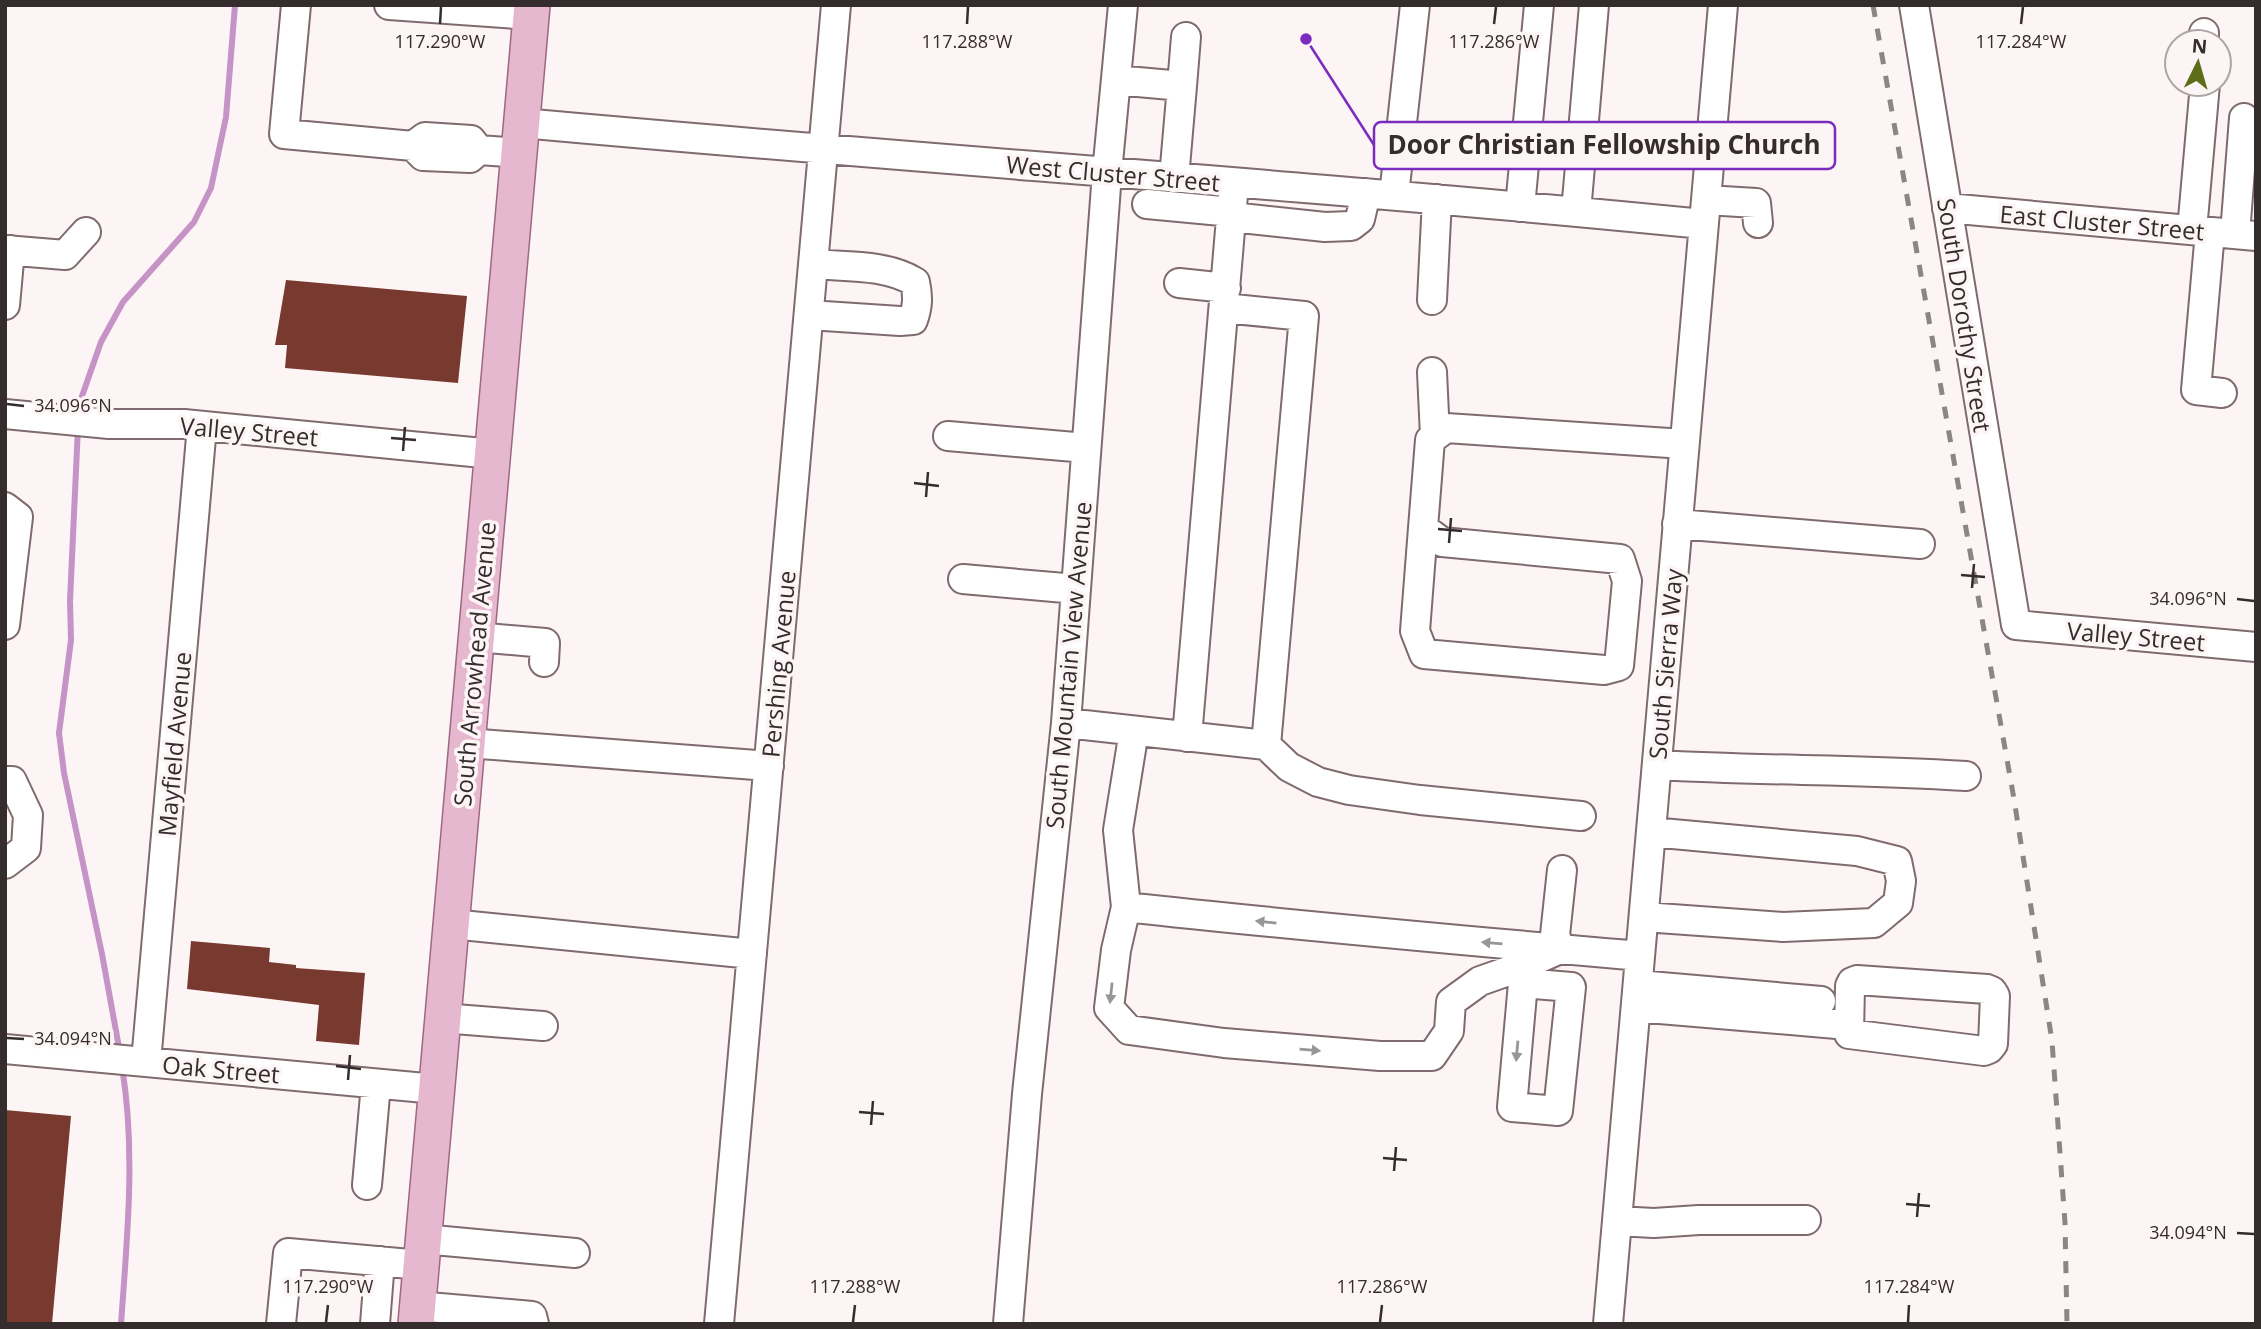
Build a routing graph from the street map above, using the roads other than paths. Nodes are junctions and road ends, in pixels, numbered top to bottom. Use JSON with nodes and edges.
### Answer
{"nodes":[{"id":1,"x":296,"y":5,"type":"edge"},
{"id":2,"x":389,"y":5,"type":"edge"},
{"id":3,"x":836,"y":5,"type":"edge"},
{"id":4,"x":1123,"y":5,"type":"edge"},
{"id":5,"x":1415,"y":5,"type":"edge"},
{"id":6,"x":1539,"y":5,"type":"edge"},
{"id":7,"x":1594,"y":5,"type":"edge"},
{"id":8,"x":1723,"y":5,"type":"edge"},
{"id":9,"x":1914,"y":5,"type":"edge"},
{"id":10,"x":532,"y":10,"type":"edge"},
{"id":11,"x":1186,"y":37,"type":"dead end"},
{"id":12,"x":1116,"y":80,"type":"junction"},
{"id":13,"x":1182,"y":86,"type":"junction"},
{"id":14,"x":2206,"y":98,"type":"edge"},
{"id":15,"x":2244,"y":118,"type":"dead end"},
{"id":16,"x":521,"y":138,"type":"junction"},
{"id":17,"x":823,"y":150,"type":"junction"},
{"id":18,"x":1107,"y":173,"type":"junction"},
{"id":19,"x":1174,"y":178,"type":"junction"},
{"id":20,"x":1234,"y":183,"type":"junction"},
{"id":21,"x":1366,"y":193,"type":"junction"},
{"id":22,"x":1394,"y":195,"type":"junction"},
{"id":23,"x":1437,"y":199,"type":"junction"},
{"id":24,"x":1147,"y":204,"type":"dead end"},
{"id":25,"x":1520,"y":207,"type":"junction"},
{"id":26,"x":1947,"y":208,"type":"junction"},
{"id":27,"x":1576,"y":212,"type":"junction"},
{"id":28,"x":1705,"y":212,"type":"junction"},
{"id":29,"x":1232,"y":214,"type":"junction"},
{"id":30,"x":1758,"y":223,"type":"dead end"},
{"id":31,"x":86,"y":232,"type":"dead end"},
{"id":32,"x":2223,"y":233,"type":"edge"},
{"id":33,"x":8,"y":250,"type":"edge"},
{"id":34,"x":813,"y":264,"type":"junction"},
{"id":35,"x":1179,"y":283,"type":"dead end"},
{"id":36,"x":1225,"y":298,"type":"junction"},
{"id":37,"x":1432,"y":300,"type":"dead end"},
{"id":38,"x":5,"y":306,"type":"edge"},
{"id":39,"x":809,"y":315,"type":"junction"},
{"id":40,"x":1432,"y":372,"type":"dead end"},
{"id":41,"x":2222,"y":393,"type":"dead end"},
{"id":42,"x":5,"y":414,"type":"edge"},
{"id":43,"x":202,"y":426,"type":"junction"},
{"id":44,"x":948,"y":436,"type":"dead end"},
{"id":45,"x":1435,"y":436,"type":"junction"},
{"id":46,"x":1685,"y":444,"type":"junction"},
{"id":47,"x":1086,"y":448,"type":"junction"},
{"id":48,"x":493,"y":454,"type":"junction"},
{"id":49,"x":5,"y":507,"type":"edge"},
{"id":50,"x":1677,"y":524,"type":"junction"},
{"id":51,"x":1423,"y":528,"type":"junction"},
{"id":52,"x":1920,"y":544,"type":"dead end"},
{"id":53,"x":963,"y":579,"type":"dead end"},
{"id":54,"x":1076,"y":589,"type":"junction"},
{"id":55,"x":5,"y":625,"type":"edge"},
{"id":56,"x":2016,"y":625,"type":"joint"},
{"id":57,"x":476,"y":638,"type":"junction"},
{"id":58,"x":2256,"y":647,"type":"edge"},
{"id":59,"x":544,"y":662,"type":"dead end"},
{"id":60,"x":1066,"y":723,"type":"junction"},
{"id":61,"x":1134,"y":731,"type":"junction"},
{"id":62,"x":1187,"y":737,"type":"junction"},
{"id":63,"x":467,"y":743,"type":"junction"},
{"id":64,"x":1266,"y":746,"type":"junction"},
{"id":65,"x":1657,"y":765,"type":"junction"},
{"id":66,"x":769,"y":766,"type":"junction"},
{"id":67,"x":1966,"y":776,"type":"dead end"},
{"id":68,"x":5,"y":780,"type":"edge"},
{"id":69,"x":1581,"y":816,"type":"dead end"},
{"id":70,"x":1651,"y":832,"type":"junction"},
{"id":71,"x":5,"y":864,"type":"edge"},
{"id":72,"x":1562,"y":870,"type":"dead end"},
{"id":73,"x":1126,"y":907,"type":"junction"},
{"id":74,"x":1644,"y":917,"type":"junction"},
{"id":75,"x":451,"y":924,"type":"junction"},
{"id":76,"x":1560,"y":949,"type":"junction"},
{"id":77,"x":752,"y":954,"type":"junction"},
{"id":78,"x":1640,"y":956,"type":"junction"},
{"id":79,"x":1637,"y":996,"type":"junction"},
{"id":80,"x":1821,"y":1001,"type":"dead end"},
{"id":81,"x":442,"y":1018,"type":"junction"},
{"id":82,"x":1848,"y":1025,"type":"junction"},
{"id":83,"x":543,"y":1026,"type":"dead end"},
{"id":84,"x":5,"y":1049,"type":"edge"},
{"id":85,"x":129,"y":1061,"type":"junction"},
{"id":86,"x":376,"y":1084,"type":"junction"},
{"id":87,"x":436,"y":1089,"type":"junction"},
{"id":88,"x":367,"y":1185,"type":"dead end"},
{"id":89,"x":1806,"y":1220,"type":"dead end"},
{"id":90,"x":1617,"y":1221,"type":"junction"},
{"id":91,"x":422,"y":1252,"type":"junction"},
{"id":92,"x":575,"y":1253,"type":"dead end"},
{"id":93,"x":380,"y":1261,"type":"junction"},
{"id":94,"x":416,"y":1315,"type":"edge"},
{"id":95,"x":281,"y":1324,"type":"edge"},
{"id":96,"x":375,"y":1324,"type":"edge"},
{"id":97,"x":534,"y":1324,"type":"edge"},
{"id":98,"x":719,"y":1324,"type":"edge"},
{"id":99,"x":1008,"y":1324,"type":"edge"},
{"id":100,"x":1608,"y":1324,"type":"edge"}],
"edges":[{"from":1,"to":16,"type":"street","name":"West Cluster Street"},
{"from":2,"to":10,"type":"street"},
{"from":3,"to":17,"type":"street","name":"Pershing Avenue"},
{"from":4,"to":12,"type":"street","name":"South Mountain View Avenue"},
{"from":5,"to":22,"type":"street"},
{"from":6,"to":25,"type":"street"},
{"from":7,"to":27,"type":"street"},
{"from":8,"to":28,"type":"street","name":"South Sierra Way"},
{"from":9,"to":26,"type":"street","name":"South Dorothy Street"},
{"from":10,"to":16,"type":"main road","name":"South Arrowhead Avenue"},
{"from":11,"to":13,"type":"street"},
{"from":12,"to":13,"type":"street"},
{"from":12,"to":18,"type":"street","name":"South Mountain View Avenue"},
{"from":13,"to":19,"type":"street"},
{"from":14,"to":32,"type":"street"},
{"from":15,"to":32,"type":"street"},
{"from":16,"to":17,"type":"street","name":"West Cluster Street"},
{"from":16,"to":48,"type":"main road","name":"South Arrowhead Avenue"},
{"from":17,"to":18,"type":"street","name":"West Cluster Street"},
{"from":17,"to":34,"type":"street","name":"Pershing Avenue"},
{"from":18,"to":19,"type":"street","name":"West Cluster Street"},
{"from":18,"to":47,"type":"street","name":"South Mountain View Avenue"},
{"from":19,"to":20,"type":"street","name":"West Cluster Street"},
{"from":20,"to":21,"type":"street","name":"West Cluster Street"},
{"from":20,"to":29,"type":"street"},
{"from":21,"to":22,"type":"street","name":"West Cluster Street"},
{"from":21,"to":29,"type":"street"},
{"from":22,"to":23,"type":"street","name":"West Cluster Street"},
{"from":23,"to":25,"type":"street","name":"West Cluster Street"},
{"from":23,"to":37,"type":"street"},
{"from":24,"to":29,"type":"street"},
{"from":25,"to":27,"type":"street","name":"West Cluster Street"},
{"from":26,"to":32,"type":"street","name":"East Cluster Street"},
{"from":26,"to":56,"type":"street","name":"South Dorothy Street"},
{"from":27,"to":28,"type":"street","name":"West Cluster Street"},
{"from":28,"to":30,"type":"street","name":"West Cluster Street"},
{"from":28,"to":46,"type":"street","name":"South Sierra Way"},
{"from":29,"to":36,"type":"street"},
{"from":31,"to":33,"type":"street"},
{"from":32,"to":41,"type":"street"},
{"from":33,"to":38,"type":"street"},
{"from":34,"to":39,"type":"street","name":"Pershing Avenue"},
{"from":34,"to":39,"type":"street"},
{"from":35,"to":36,"type":"street"},
{"from":36,"to":62,"type":"street"},
{"from":36,"to":64,"type":"street"},
{"from":39,"to":66,"type":"street","name":"Pershing Avenue"},
{"from":40,"to":45,"type":"street"},
{"from":42,"to":43,"type":"street","name":"Valley Street"},
{"from":43,"to":48,"type":"street","name":"Valley Street"},
{"from":43,"to":85,"type":"street","name":"Mayfield Avenue"},
{"from":44,"to":47,"type":"street"},
{"from":45,"to":46,"type":"street"},
{"from":45,"to":51,"type":"street"},
{"from":46,"to":50,"type":"street","name":"South Sierra Way"},
{"from":47,"to":54,"type":"street","name":"South Mountain View Avenue"},
{"from":48,"to":57,"type":"main road","name":"South Arrowhead Avenue"},
{"from":49,"to":55,"type":"street"},
{"from":50,"to":52,"type":"street"},
{"from":50,"to":65,"type":"street","name":"South Sierra Way"},
{"from":51,"to":51,"type":"street"},
{"from":53,"to":54,"type":"street"},
{"from":54,"to":60,"type":"street","name":"South Mountain View Avenue"},
{"from":56,"to":58,"type":"street","name":"Valley Street"},
{"from":57,"to":59,"type":"street"},
{"from":57,"to":63,"type":"main road","name":"South Arrowhead Avenue"},
{"from":60,"to":61,"type":"street"},
{"from":60,"to":99,"type":"street","name":"South Mountain View Avenue"},
{"from":61,"to":62,"type":"street"},
{"from":61,"to":73,"type":"street"},
{"from":62,"to":64,"type":"street"},
{"from":63,"to":66,"type":"street"},
{"from":63,"to":75,"type":"main road","name":"South Arrowhead Avenue"},
{"from":64,"to":69,"type":"street"},
{"from":65,"to":67,"type":"street"},
{"from":65,"to":70,"type":"street","name":"South Sierra Way"},
{"from":66,"to":77,"type":"street","name":"Pershing Avenue"},
{"from":68,"to":71,"type":"street"},
{"from":70,"to":74,"type":"street","name":"South Sierra Way"},
{"from":70,"to":74,"type":"street"},
{"from":72,"to":76,"type":"street"},
{"from":76,"to":73,"type":"street","one_way":true},
{"from":73,"to":76,"type":"street","one_way":true},
{"from":74,"to":78,"type":"street","name":"South Sierra Way"},
{"from":75,"to":77,"type":"street"},
{"from":75,"to":81,"type":"main road","name":"South Arrowhead Avenue"},
{"from":76,"to":78,"type":"street"},
{"from":77,"to":98,"type":"street","name":"Pershing Avenue"},
{"from":78,"to":79,"type":"street","name":"South Sierra Way"},
{"from":79,"to":80,"type":"street"},
{"from":79,"to":82,"type":"street"},
{"from":79,"to":90,"type":"street","name":"South Sierra Way"},
{"from":81,"to":83,"type":"street"},
{"from":81,"to":87,"type":"main road","name":"South Arrowhead Avenue"},
{"from":82,"to":82,"type":"street"},
{"from":84,"to":85,"type":"street","name":"Oak Street"},
{"from":85,"to":86,"type":"street","name":"Oak Street"},
{"from":86,"to":87,"type":"street","name":"Oak Street"},
{"from":86,"to":88,"type":"street"},
{"from":87,"to":91,"type":"main road","name":"South Arrowhead Avenue"},
{"from":89,"to":90,"type":"street"},
{"from":90,"to":100,"type":"street","name":"South Sierra Way"},
{"from":91,"to":92,"type":"street"},
{"from":91,"to":93,"type":"street"},
{"from":91,"to":94,"type":"main road","name":"South Arrowhead Avenue"},
{"from":93,"to":95,"type":"street"},
{"from":93,"to":96,"type":"street"},
{"from":94,"to":97,"type":"street"}]}
